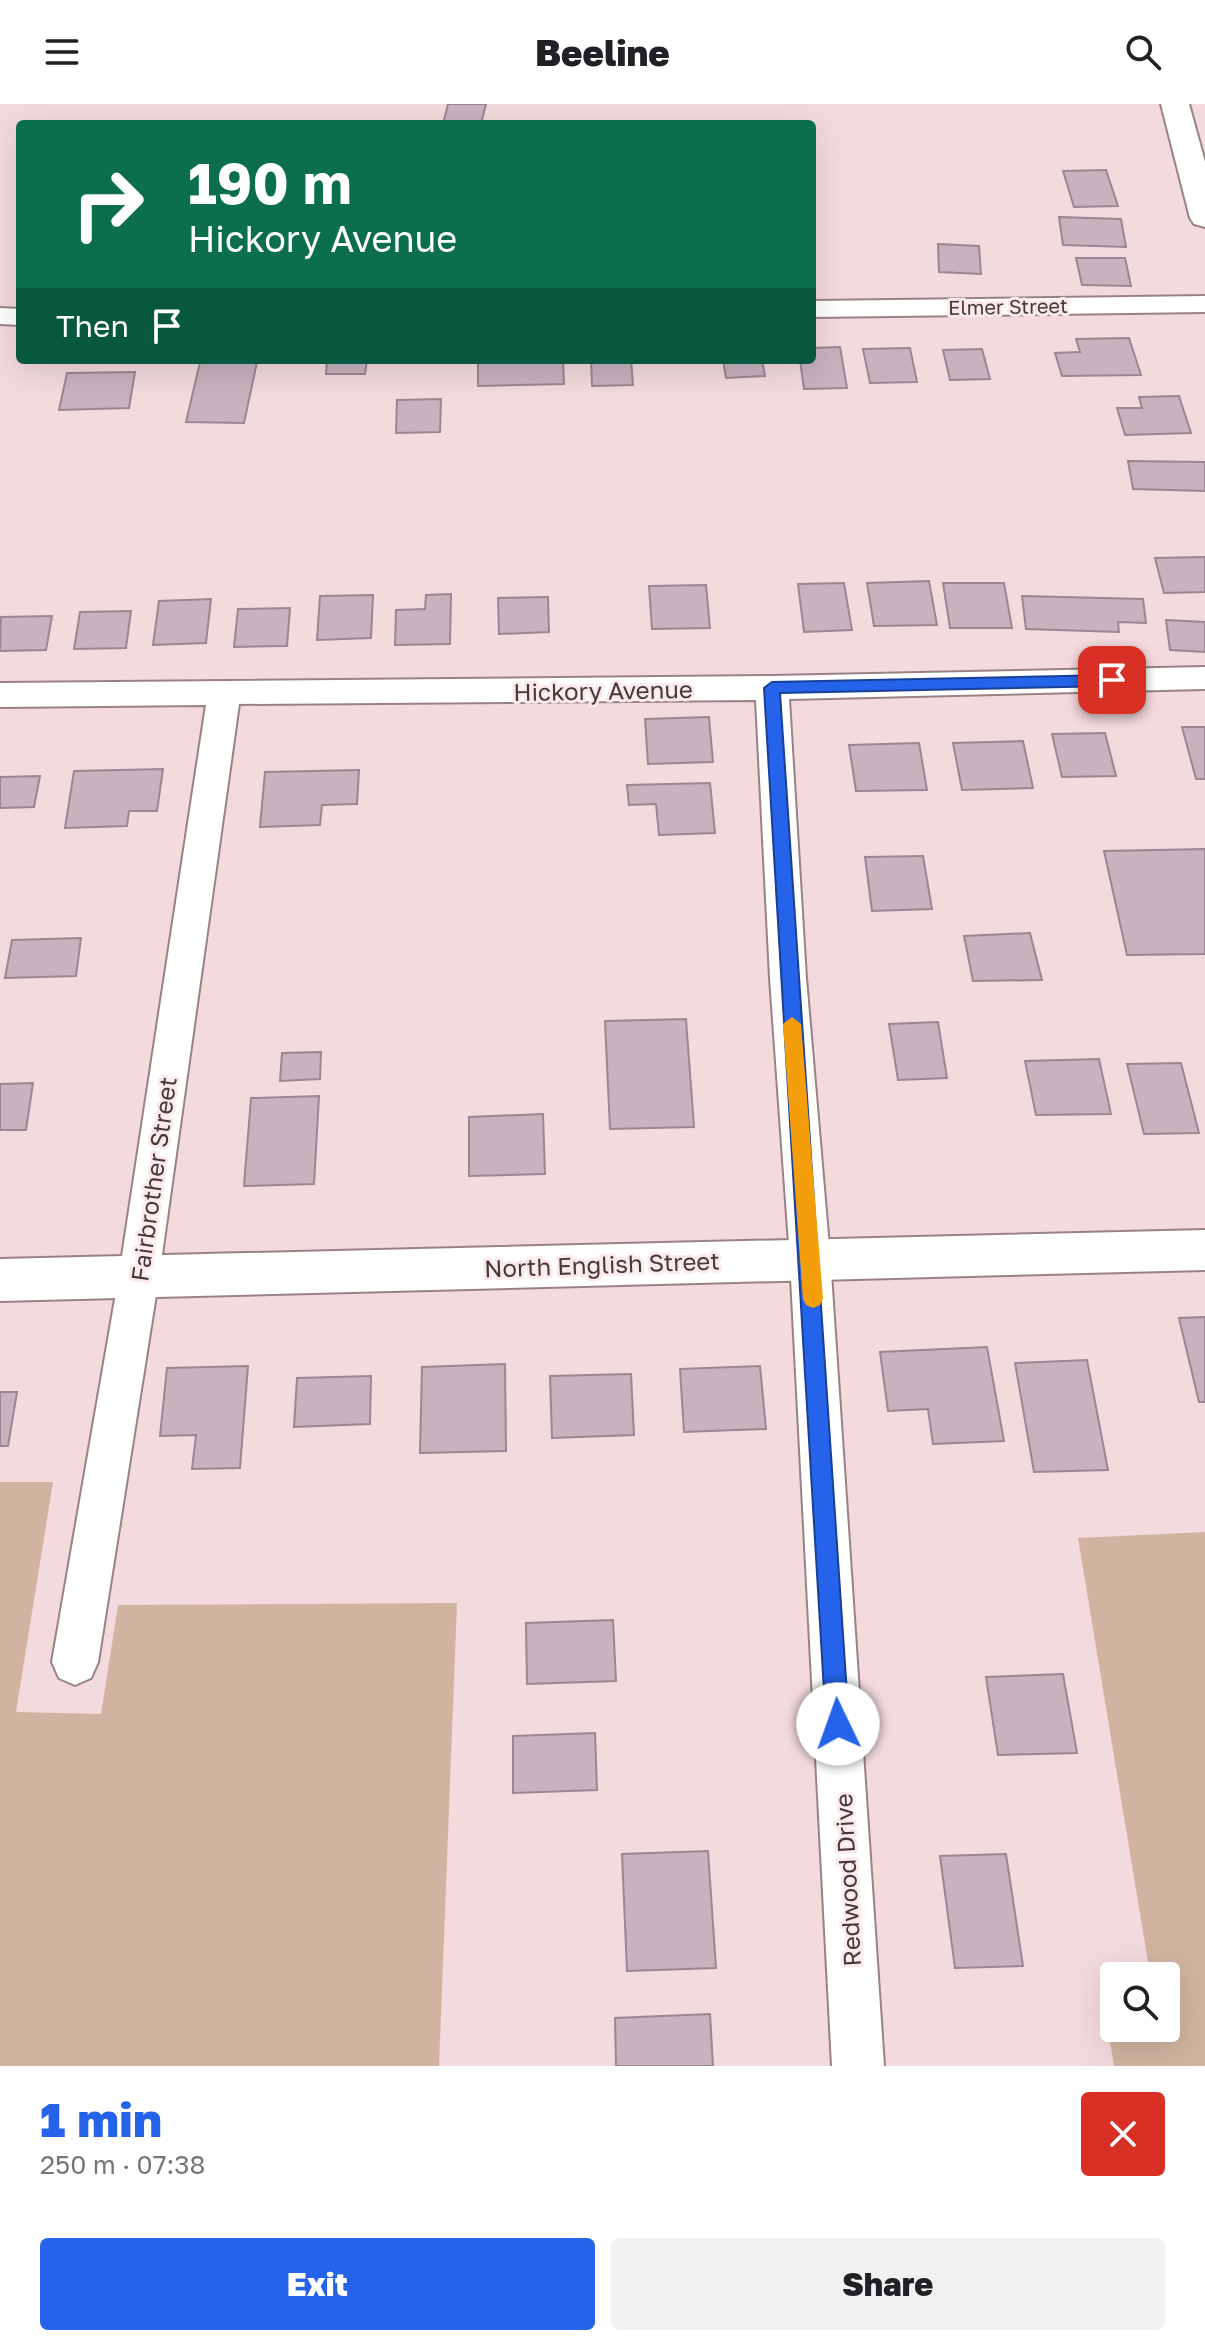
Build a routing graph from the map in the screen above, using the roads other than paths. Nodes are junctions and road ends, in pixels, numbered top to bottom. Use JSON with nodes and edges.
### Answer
{"nodes":[{"id":1,"x":1175,"y":104,"type":"edge"},
{"id":2,"x":1205,"y":218,"type":"edge"},
{"id":3,"x":1205,"y":304,"type":"edge"},
{"id":4,"x":816,"y":309,"type":"edge"},
{"id":5,"x":1205,"y":678,"type":"edge"},
{"id":6,"x":772,"y":688,"type":"junction"},
{"id":7,"x":0,"y":695,"type":"edge"},
{"id":8,"x":224,"y":695,"type":"junction"},
{"id":9,"x":1205,"y":1250,"type":"edge"},
{"id":10,"x":810,"y":1258,"type":"junction"},
{"id":11,"x":139,"y":1276,"type":"junction"},
{"id":12,"x":0,"y":1280,"type":"edge"},
{"id":13,"x":75,"y":1662,"type":"dead end"},
{"id":14,"x":858,"y":2066,"type":"edge"}],
"edges":[{"from":1,"to":2,"type":"street"},
{"from":3,"to":4,"type":"street","name":"Elmer Street"},
{"from":5,"to":6,"type":"street","name":"Hickory Avenue"},
{"from":6,"to":8,"type":"street","name":"Hickory Avenue"},
{"from":6,"to":10,"type":"street","name":"Redwood Drive"},
{"from":7,"to":8,"type":"street","name":"Hickory Avenue"},
{"from":8,"to":11,"type":"street","name":"Fairbrother Street"},
{"from":9,"to":10,"type":"street","name":"North English Street"},
{"from":10,"to":11,"type":"street","name":"North English Street"},
{"from":10,"to":14,"type":"street","name":"Redwood Drive"},
{"from":11,"to":12,"type":"street","name":"North English Street"},
{"from":11,"to":13,"type":"street","name":"Fairbrother Street"}]}
